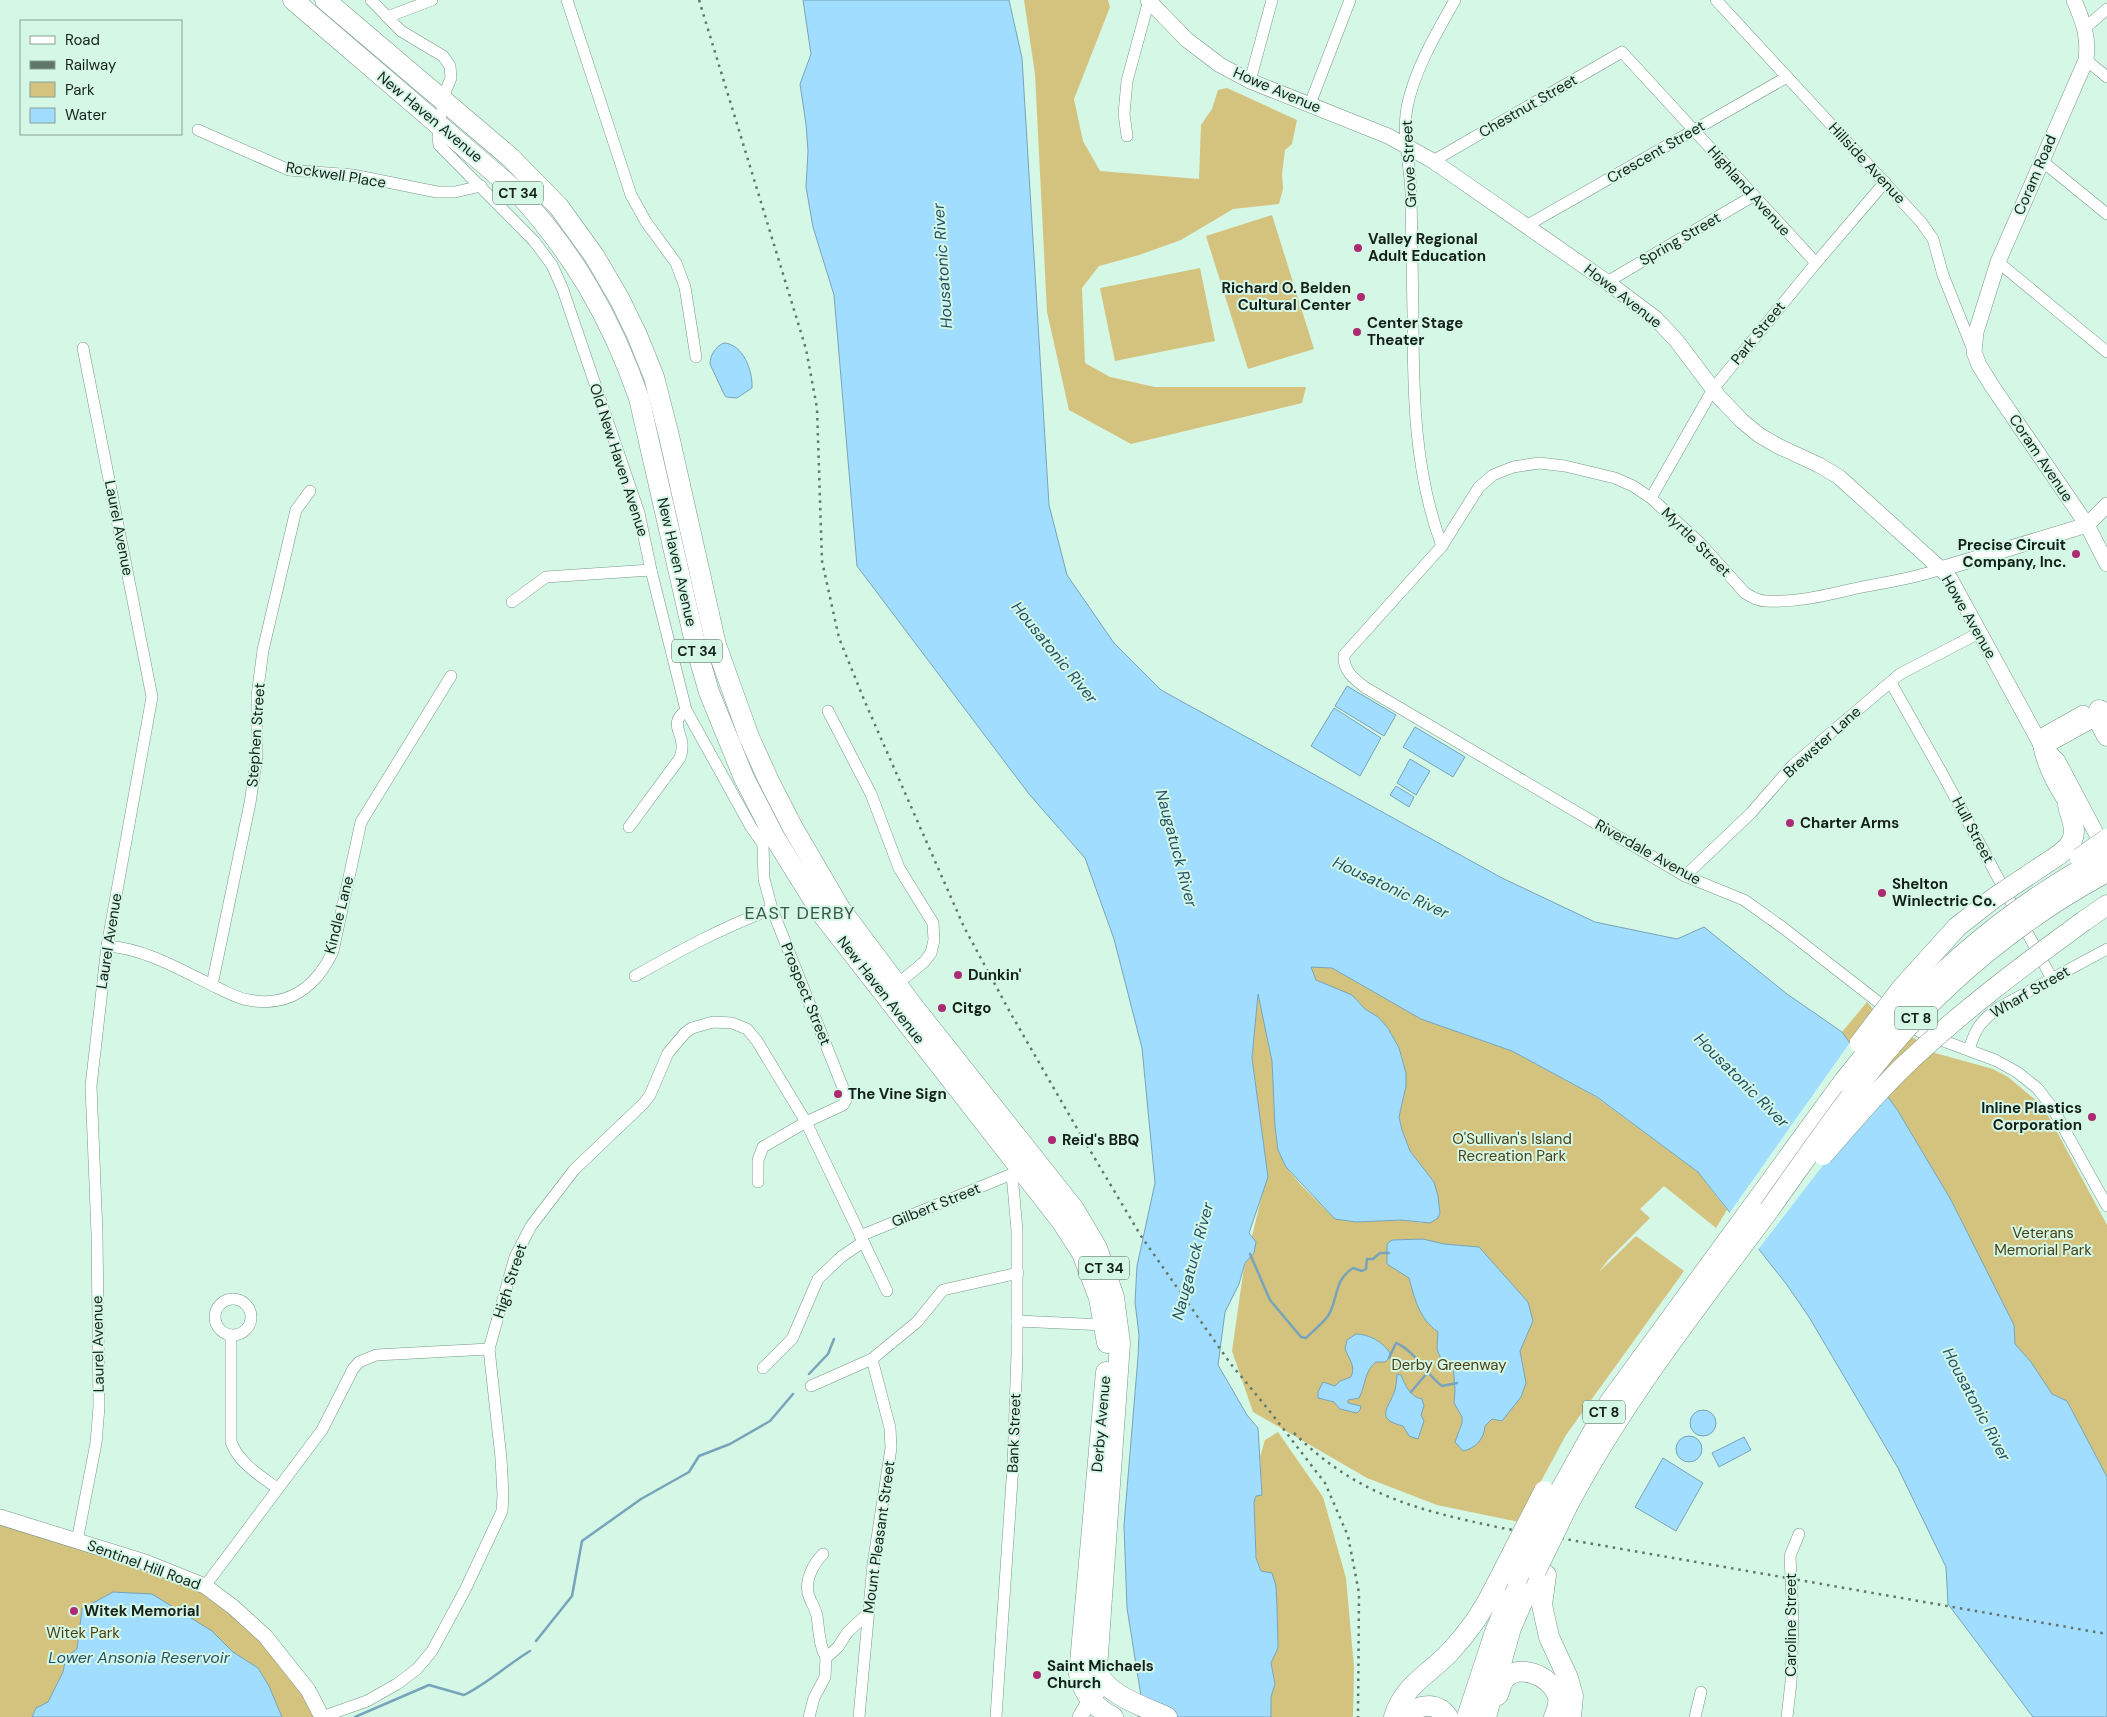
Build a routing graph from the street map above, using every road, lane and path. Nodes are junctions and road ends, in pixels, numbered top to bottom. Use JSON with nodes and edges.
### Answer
{"nodes":[{"id":1,"x":293,"y":0,"type":"edge"},
{"id":2,"x":325,"y":0,"type":"edge"},
{"id":3,"x":371,"y":0,"type":"edge"},
{"id":4,"x":432,"y":0,"type":"edge"},
{"id":5,"x":567,"y":0,"type":"edge"},
{"id":6,"x":1148,"y":0,"type":"edge"},
{"id":7,"x":1272,"y":0,"type":"edge"},
{"id":8,"x":1350,"y":0,"type":"edge"},
{"id":9,"x":1455,"y":0,"type":"edge"},
{"id":10,"x":1716,"y":0,"type":"edge"},
{"id":11,"x":2074,"y":0,"type":"edge"},
{"id":12,"x":2107,"y":9,"type":"edge"},
{"id":13,"x":387,"y":18,"type":"junction"},
{"id":14,"x":2086,"y":28,"type":"junction"},
{"id":15,"x":1622,"y":52,"type":"joint"},
{"id":16,"x":2086,"y":60,"type":"junction"},
{"id":17,"x":1787,"y":77,"type":"junction"},
{"id":18,"x":2107,"y":77,"type":"edge"},
{"id":19,"x":1250,"y":81,"type":"junction"},
{"id":20,"x":444,"y":103,"type":"junction"},
{"id":21,"x":1310,"y":104,"type":"junction"},
{"id":22,"x":439,"y":124,"type":"junction"},
{"id":23,"x":198,"y":130,"type":"dead end"},
{"id":24,"x":1694,"y":130,"type":"junction"},
{"id":25,"x":1127,"y":136,"type":"dead end"},
{"id":26,"x":1407,"y":147,"type":"junction"},
{"id":27,"x":1433,"y":161,"type":"junction"},
{"id":28,"x":2042,"y":161,"type":"junction"},
{"id":29,"x":1885,"y":182,"type":"junction"},
{"id":30,"x":481,"y":186,"type":"junction"},
{"id":31,"x":1753,"y":196,"type":"junction"},
{"id":32,"x":2107,"y":214,"type":"edge"},
{"id":33,"x":1526,"y":226,"type":"junction"},
{"id":34,"x":1998,"y":262,"type":"junction"},
{"id":35,"x":1816,"y":263,"type":"junction"},
{"id":36,"x":1607,"y":282,"type":"junction"},
{"id":37,"x":83,"y":348,"type":"dead end"},
{"id":38,"x":1974,"y":352,"type":"junction"},
{"id":39,"x":2107,"y":352,"type":"edge"},
{"id":40,"x":696,"y":357,"type":"dead end"},
{"id":41,"x":1713,"y":389,"type":"junction"},
{"id":42,"x":672,"y":451,"type":"junction"},
{"id":43,"x":653,"y":454,"type":"junction"},
{"id":44,"x":310,"y":491,"type":"dead end"},
{"id":45,"x":1651,"y":498,"type":"junction"},
{"id":46,"x":2107,"y":505,"type":"edge"},
{"id":47,"x":2087,"y":525,"type":"junction"},
{"id":48,"x":1442,"y":546,"type":"junction"},
{"id":49,"x":2107,"y":564,"type":"edge"},
{"id":50,"x":1941,"y":568,"type":"junction"},
{"id":51,"x":651,"y":570,"type":"junction"},
{"id":52,"x":512,"y":602,"type":"dead end"},
{"id":53,"x":1979,"y":633,"type":"junction"},
{"id":54,"x":1350,"y":647,"type":"joint"},
{"id":55,"x":451,"y":676,"type":"dead end"},
{"id":56,"x":1891,"y":683,"type":"junction"},
{"id":57,"x":686,"y":710,"type":"junction"},
{"id":58,"x":2104,"y":710,"type":"edge"},
{"id":59,"x":828,"y":711,"type":"dead end"},
{"id":60,"x":2107,"y":736,"type":"edge"},
{"id":61,"x":2040,"y":743,"type":"junction"},
{"id":62,"x":2068,"y":805,"type":"junction"},
{"id":63,"x":628,"y":827,"type":"dead end"},
{"id":64,"x":792,"y":828,"type":"junction"},
{"id":65,"x":2107,"y":839,"type":"edge"},
{"id":66,"x":769,"y":841,"type":"junction"},
{"id":67,"x":2107,"y":854,"type":"edge"},
{"id":68,"x":2107,"y":872,"type":"edge"},
{"id":69,"x":1685,"y":876,"type":"junction"},
{"id":70,"x":2107,"y":878,"type":"edge"},
{"id":71,"x":2107,"y":905,"type":"edge"},
{"id":72,"x":772,"y":909,"type":"junction"},
{"id":73,"x":1999,"y":924,"type":"junction"},
{"id":74,"x":107,"y":946,"type":"junction"},
{"id":75,"x":2107,"y":949,"type":"edge"},
{"id":76,"x":635,"y":976,"type":"dead end"},
{"id":77,"x":2052,"y":979,"type":"junction"},
{"id":78,"x":212,"y":985,"type":"junction"},
{"id":79,"x":891,"y":990,"type":"junction"},
{"id":80,"x":1970,"y":1049,"type":"junction"},
{"id":81,"x":1844,"y":1081,"type":"junction"},
{"id":82,"x":806,"y":1122,"type":"junction"},
{"id":83,"x":1021,"y":1167,"type":"junction"},
{"id":84,"x":758,"y":1182,"type":"dead end"},
{"id":85,"x":2107,"y":1206,"type":"edge"},
{"id":86,"x":1769,"y":1210,"type":"junction"},
{"id":87,"x":861,"y":1239,"type":"junction"},
{"id":88,"x":1018,"y":1273,"type":"junction"},
{"id":89,"x":887,"y":1291,"type":"dead end"},
{"id":90,"x":1018,"y":1321,"type":"junction"},
{"id":91,"x":1105,"y":1325,"type":"junction"},
{"id":92,"x":231,"y":1335,"type":"dead end"},
{"id":93,"x":1667,"y":1336,"type":"junction"},
{"id":94,"x":489,"y":1349,"type":"junction"},
{"id":95,"x":872,"y":1358,"type":"junction"},
{"id":96,"x":763,"y":1368,"type":"dead end"},
{"id":97,"x":811,"y":1386,"type":"dead end"},
{"id":98,"x":1111,"y":1397,"type":"junction"},
{"id":99,"x":277,"y":1488,"type":"junction"},
{"id":100,"x":1556,"y":1498,"type":"junction"},
{"id":101,"x":0,"y":1517,"type":"edge"},
{"id":102,"x":1799,"y":1534,"type":"dead end"},
{"id":103,"x":77,"y":1541,"type":"junction"},
{"id":104,"x":1097,"y":1544,"type":"junction"},
{"id":105,"x":823,"y":1554,"type":"dead end"},
{"id":106,"x":1541,"y":1573,"type":"junction"},
{"id":107,"x":205,"y":1586,"type":"junction"},
{"id":108,"x":869,"y":1612,"type":"junction"},
{"id":109,"x":826,"y":1658,"type":"junction"},
{"id":110,"x":1105,"y":1685,"type":"junction"},
{"id":111,"x":1700,"y":1692,"type":"dead end"},
{"id":112,"x":1085,"y":1709,"type":"edge"},
{"id":113,"x":322,"y":1717,"type":"edge"},
{"id":114,"x":809,"y":1717,"type":"edge"},
{"id":115,"x":859,"y":1717,"type":"edge"},
{"id":116,"x":996,"y":1717,"type":"edge"},
{"id":117,"x":1112,"y":1717,"type":"edge"},
{"id":118,"x":1167,"y":1717,"type":"edge"},
{"id":119,"x":1394,"y":1717,"type":"edge"},
{"id":120,"x":1407,"y":1717,"type":"edge"},
{"id":121,"x":1448,"y":1717,"type":"edge"},
{"id":122,"x":1467,"y":1717,"type":"edge"},
{"id":123,"x":1487,"y":1717,"type":"edge"},
{"id":124,"x":1554,"y":1717,"type":"edge"},
{"id":125,"x":1571,"y":1717,"type":"edge"},
{"id":126,"x":1695,"y":1717,"type":"edge"},
{"id":127,"x":1787,"y":1717,"type":"edge"}],
"edges":[{"from":1,"to":22,"type":"highway","name":"New Haven Avenue","number":"CT 34"},
{"from":2,"to":20,"type":"highway","name":"New Haven Avenue","number":"CT 34"},
{"from":3,"to":13,"type":"street","name":"Old New Haven Avenue"},
{"from":4,"to":13,"type":"street"},
{"from":5,"to":40,"type":"street"},
{"from":6,"to":19,"type":"main road","name":"Howe Avenue"},
{"from":6,"to":25,"type":"street"},
{"from":7,"to":19,"type":"street"},
{"from":8,"to":21,"type":"street"},
{"from":9,"to":26,"type":"street","name":"Grove Street"},
{"from":10,"to":17,"type":"street","name":"Hillside Avenue"},
{"from":11,"to":14,"type":"main road","name":"Coram Road"},
{"from":12,"to":14,"type":"street"},
{"from":13,"to":20,"type":"street","name":"Old New Haven Avenue"},
{"from":14,"to":16,"type":"main road","name":"Coram Road"},
{"from":15,"to":24,"type":"street","name":"Highland Avenue"},
{"from":15,"to":27,"type":"street","name":"Chestnut Street"},
{"from":16,"to":18,"type":"street"},
{"from":16,"to":28,"type":"main road","name":"Coram Road"},
{"from":17,"to":24,"type":"street","name":"Crescent Street"},
{"from":17,"to":29,"type":"street","name":"Hillside Avenue"},
{"from":19,"to":21,"type":"main road","name":"Howe Avenue"},
{"from":20,"to":22,"type":"street","name":"Old New Haven Avenue"},
{"from":20,"to":42,"type":"highway","name":"New Haven Avenue","number":"CT 34"},
{"from":21,"to":26,"type":"main road","name":"Howe Avenue"},
{"from":22,"to":30,"type":"street","name":"Old New Haven Avenue"},
{"from":22,"to":43,"type":"highway","name":"New Haven Avenue","number":"CT 34"},
{"from":23,"to":30,"type":"street","name":"Rockwell Place"},
{"from":24,"to":31,"type":"street","name":"Highland Avenue"},
{"from":24,"to":33,"type":"street","name":"Crescent Street"},
{"from":26,"to":27,"type":"main road","name":"Howe Avenue"},
{"from":26,"to":48,"type":"street","name":"Grove Street"},
{"from":27,"to":33,"type":"main road","name":"Howe Avenue"},
{"from":28,"to":32,"type":"street"},
{"from":28,"to":34,"type":"main road","name":"Coram Road"},
{"from":29,"to":35,"type":"street","name":"Park Street"},
{"from":29,"to":38,"type":"street","name":"Hillside Avenue"},
{"from":30,"to":51,"type":"street","name":"Old New Haven Avenue"},
{"from":31,"to":35,"type":"street","name":"Highland Avenue"},
{"from":31,"to":36,"type":"street","name":"Spring Street"},
{"from":33,"to":36,"type":"main road","name":"Howe Avenue"},
{"from":34,"to":38,"type":"main road","name":"Coram Road"},
{"from":34,"to":39,"type":"street"},
{"from":35,"to":41,"type":"street","name":"Park Street"},
{"from":36,"to":41,"type":"main road","name":"Howe Avenue"},
{"from":37,"to":74,"type":"street","name":"Laurel Avenue"},
{"from":38,"to":47,"type":"main road","name":"Coram Avenue"},
{"from":41,"to":45,"type":"street","name":"Park Street"},
{"from":41,"to":50,"type":"main road","name":"Howe Avenue"},
{"from":42,"to":43,"type":"highway"},
{"from":42,"to":64,"type":"highway","name":"New Haven Avenue","number":"CT 34"},
{"from":43,"to":66,"type":"highway","name":"New Haven Avenue","number":"CT 34"},
{"from":44,"to":78,"type":"street","name":"Stephen Street"},
{"from":45,"to":48,"type":"street","name":"Myrtle Street"},
{"from":45,"to":50,"type":"street","name":"Myrtle Street"},
{"from":46,"to":47,"type":"main road","name":"Myrtle Street"},
{"from":47,"to":49,"type":"main road","name":"Coram Avenue"},
{"from":47,"to":50,"type":"main road","name":"Myrtle Street"},
{"from":48,"to":54,"type":"street","name":"Myrtle Street"},
{"from":50,"to":53,"type":"main road","name":"Howe Avenue"},
{"from":51,"to":52,"type":"street"},
{"from":51,"to":57,"type":"street","name":"Old New Haven Avenue"},
{"from":53,"to":56,"type":"street","name":"Brewster Lane"},
{"from":53,"to":61,"type":"main road","name":"Howe Avenue"},
{"from":54,"to":69,"type":"street","name":"Riverdale Avenue"},
{"from":55,"to":78,"type":"street","name":"Kindle Lane"},
{"from":56,"to":69,"type":"street","name":"Brewster Lane"},
{"from":56,"to":77,"type":"street","name":"Hull Street"},
{"from":57,"to":63,"type":"street"},
{"from":57,"to":66,"type":"street","name":"Old New Haven Avenue"},
{"from":58,"to":60,"type":"highway"},
{"from":58,"to":61,"type":"main road"},
{"from":59,"to":79,"type":"street"},
{"from":61,"to":62,"type":"main road","name":"Howe Avenue"},
{"from":61,"to":67,"type":"main road","name":"Howe Avenue"},
{"from":62,"to":70,"type":"main road","name":"Howe Avenue"},
{"from":62,"to":81,"type":"highway","bridge":true},
{"from":64,"to":66,"type":"street"},
{"from":64,"to":79,"type":"highway","name":"New Haven Avenue","number":"CT 34"},
{"from":65,"to":73,"type":"highway","bridge":true},
{"from":66,"to":72,"type":"street","name":"Prospect Street"},
{"from":66,"to":79,"type":"highway","name":"New Haven Avenue","number":"CT 34"},
{"from":67,"to":73,"type":"highway","number":"CT 8","bridge":true},
{"from":68,"to":86,"type":"highway","number":"CT 8","bridge":true},
{"from":69,"to":80,"type":"street","name":"Riverdale Avenue"},
{"from":71,"to":86,"type":"highway","bridge":true},
{"from":72,"to":76,"type":"street"},
{"from":72,"to":82,"type":"street","name":"Prospect Street"},
{"from":73,"to":81,"type":"highway","number":"CT 8","bridge":true},
{"from":74,"to":78,"type":"street","name":"Kindle Lane"},
{"from":74,"to":103,"type":"street","name":"Laurel Avenue"},
{"from":75,"to":77,"type":"street","name":"Wharf Street"},
{"from":77,"to":80,"type":"street","name":"Wharf Street"},
{"from":79,"to":83,"type":"highway","name":"New Haven Avenue","number":"CT 34"},
{"from":80,"to":85,"type":"street","name":"Riverdale Avenue"},
{"from":81,"to":93,"type":"highway","number":"CT 8"},
{"from":82,"to":84,"type":"street","name":"Prospect Street"},
{"from":82,"to":87,"type":"street","name":"High Street"},
{"from":82,"to":94,"type":"street","name":"High Street"},
{"from":83,"to":87,"type":"street","name":"Gilbert Street"},
{"from":83,"to":88,"type":"street","name":"Bank Street"},
{"from":83,"to":91,"type":"highway","name":"Derby Avenue","number":"CT 34"},
{"from":83,"to":98,"type":"highway","name":"Derby Avenue","number":"CT 34"},
{"from":86,"to":93,"type":"highway","number":"CT 8"},
{"from":87,"to":89,"type":"street","name":"High Street"},
{"from":87,"to":96,"type":"street","name":"Gilbert Street"},
{"from":88,"to":90,"type":"street","name":"Bank Street"},
{"from":88,"to":95,"type":"street"},
{"from":90,"to":91,"type":"street"},
{"from":90,"to":116,"type":"street","name":"Bank Street"},
{"from":91,"to":98,"type":"highway","name":"Derby Avenue","number":"CT 34"},
{"from":92,"to":99,"type":"street"},
{"from":93,"to":100,"type":"highway","number":"CT 8"},
{"from":93,"to":100,"type":"highway"},
{"from":94,"to":99,"type":"street"},
{"from":94,"to":113,"type":"street","name":"High Street"},
{"from":95,"to":97,"type":"street"},
{"from":95,"to":108,"type":"street","name":"Mount Pleasant Street"},
{"from":98,"to":104,"type":"highway","name":"Derby Avenue","number":"CT 34"},
{"from":99,"to":107,"type":"street"},
{"from":100,"to":106,"type":"highway","bridge":true},
{"from":100,"to":119,"type":"highway","bridge":true},
{"from":100,"to":122,"type":"highway","number":"CT 8","bridge":true},
{"from":101,"to":103,"type":"main road","name":"Sentinel Hill Road"},
{"from":102,"to":127,"type":"street","name":"Caroline Street"},
{"from":103,"to":107,"type":"main road","name":"Sentinel Hill Road"},
{"from":104,"to":110,"type":"highway","name":"Derby Avenue","number":"CT 34"},
{"from":104,"to":112,"type":"highway","name":"Derby Avenue","number":"CT 34"},
{"from":105,"to":109,"type":"street"},
{"from":106,"to":123,"type":"highway"},
{"from":106,"to":125,"type":"highway"},
{"from":107,"to":113,"type":"main road","name":"Sentinel Hill Road"},
{"from":108,"to":109,"type":"street"},
{"from":108,"to":115,"type":"street","name":"Mount Pleasant Street"},
{"from":109,"to":114,"type":"street"},
{"from":110,"to":112,"type":"main road"},
{"from":110,"to":118,"type":"highway"},
{"from":111,"to":126,"type":"street"},
{"from":112,"to":117,"type":"highway","number":"CT 34"},
{"from":120,"to":121,"type":"highway"},
{"from":123,"to":124,"type":"highway"}]}
